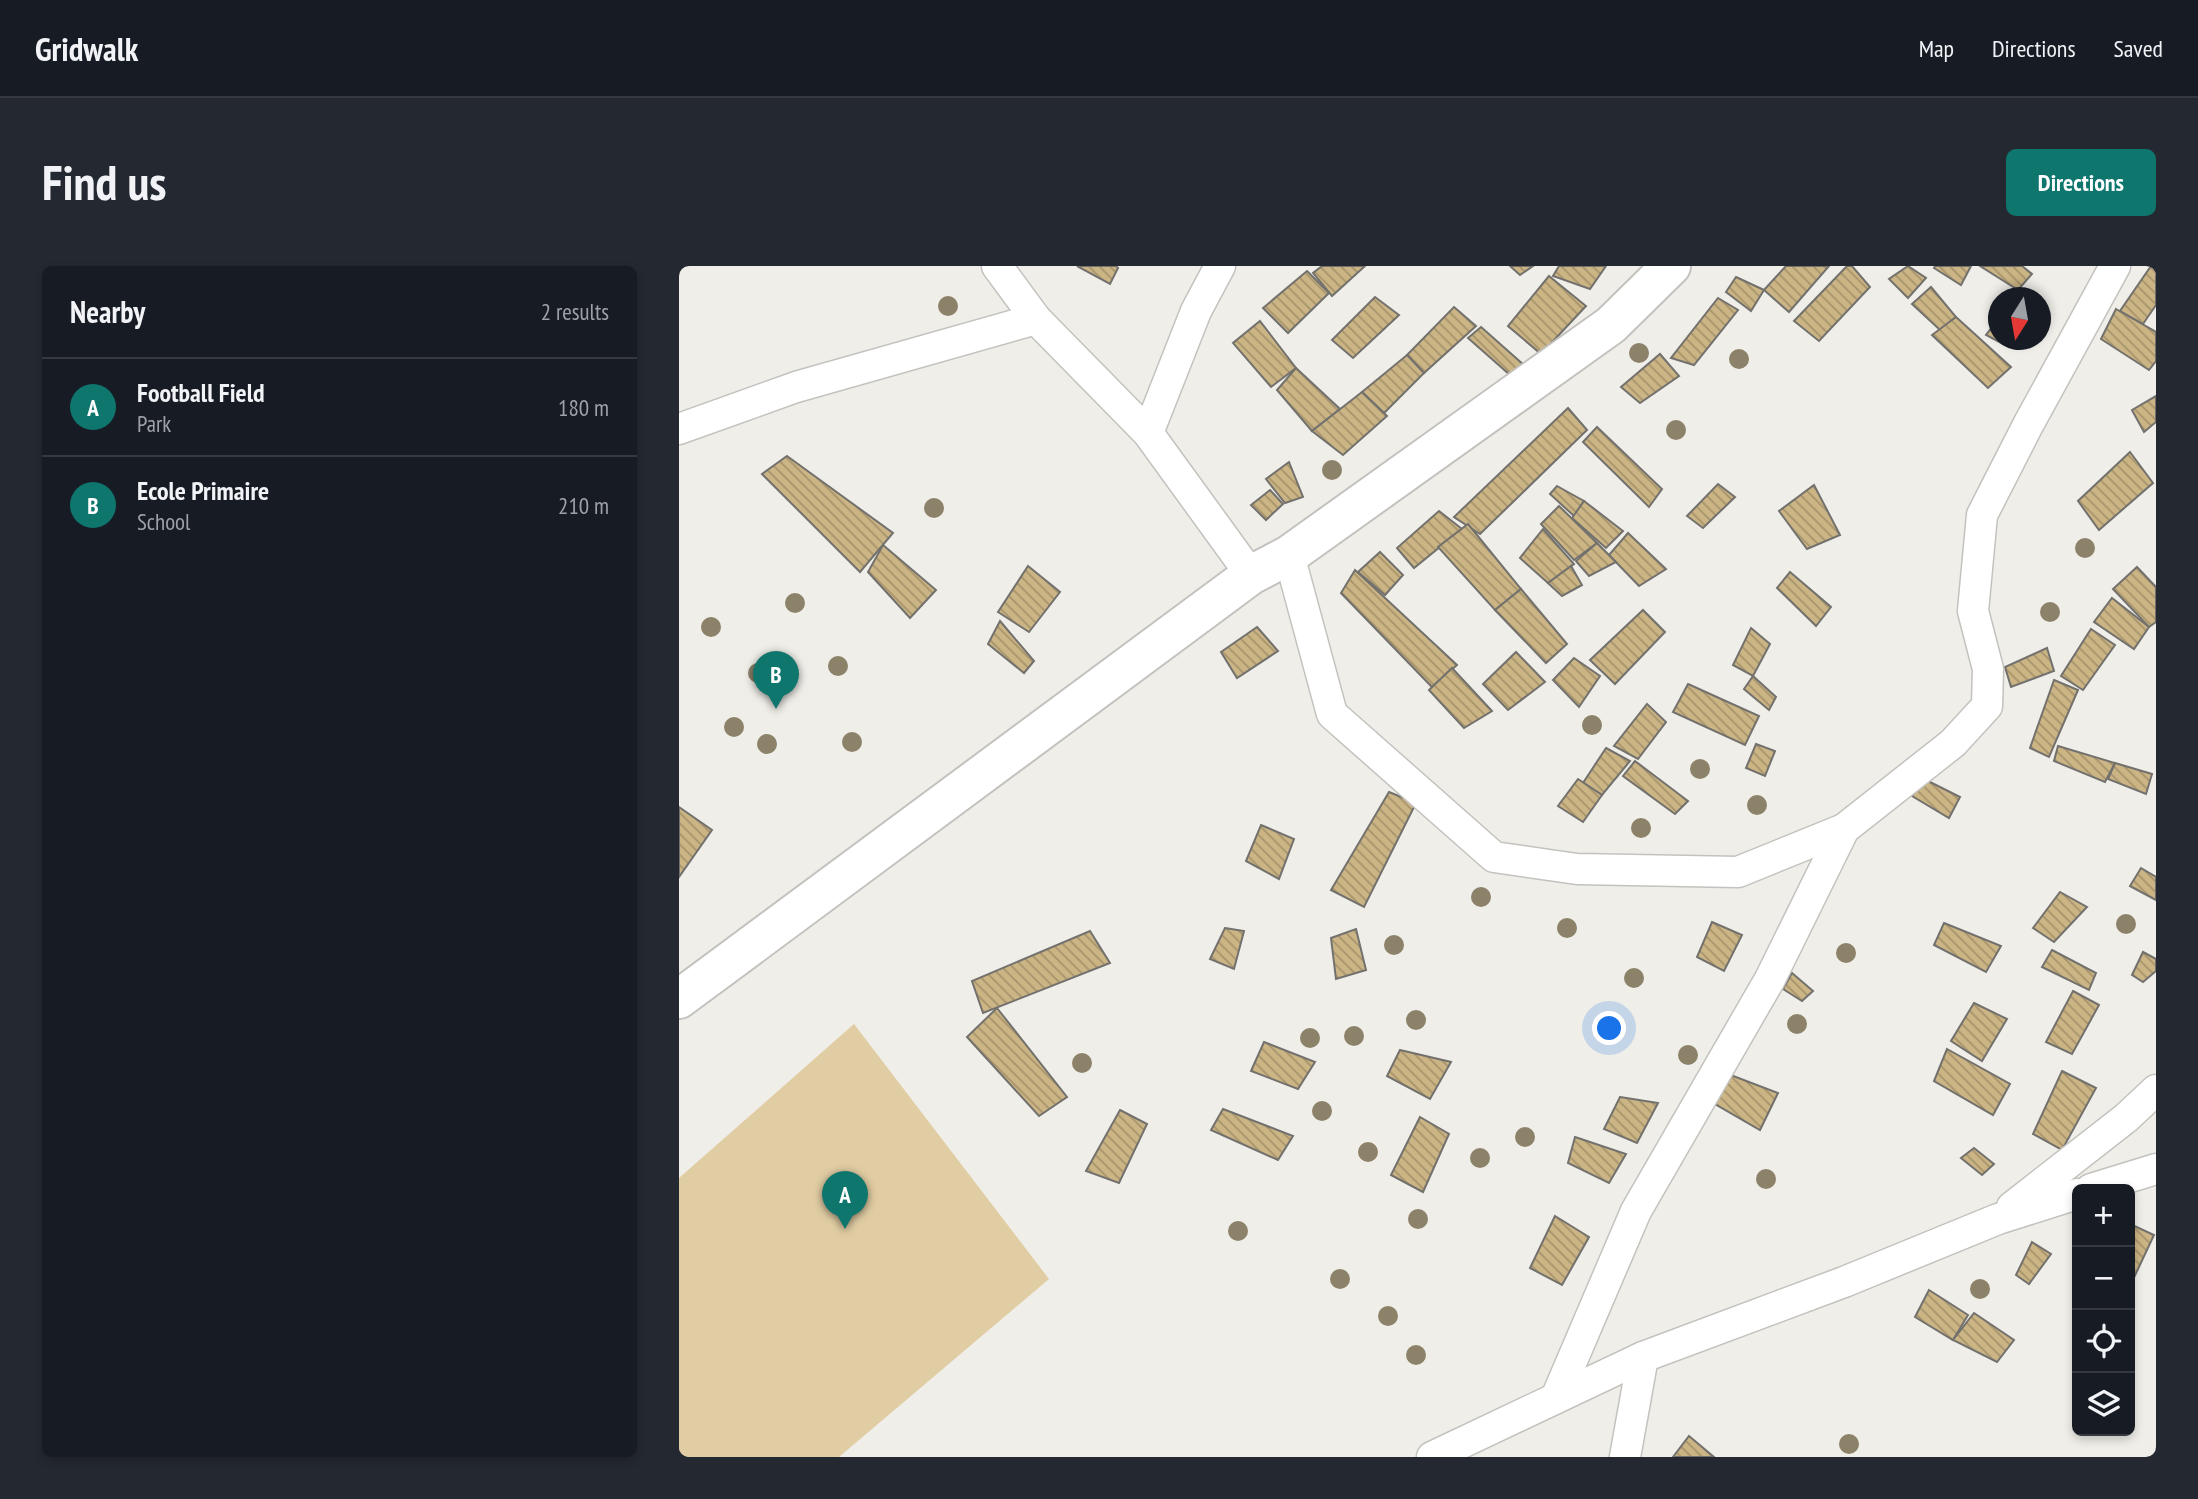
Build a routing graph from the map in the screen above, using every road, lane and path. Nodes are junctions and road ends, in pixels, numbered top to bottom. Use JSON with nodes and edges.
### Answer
{"nodes":[{"id":1,"x":997,"y":266,"type":"edge"},
{"id":2,"x":1220,"y":266,"type":"edge"},
{"id":3,"x":1671,"y":266,"type":"edge"},
{"id":4,"x":2115,"y":266,"type":"edge"},
{"id":5,"x":1037,"y":319,"type":"junction"},
{"id":6,"x":679,"y":429,"type":"edge"},
{"id":7,"x":1148,"y":433,"type":"junction"},
{"id":8,"x":1289,"y":555,"type":"junction"},
{"id":9,"x":1251,"y":575,"type":"junction"},
{"id":10,"x":1844,"y":829,"type":"junction"},
{"id":11,"x":679,"y":999,"type":"edge"},
{"id":12,"x":2156,"y":1090,"type":"edge"},
{"id":13,"x":2156,"y":1169,"type":"edge"},
{"id":14,"x":2107,"y":1184,"type":"edge"},
{"id":15,"x":2072,"y":1196,"type":"edge"},
{"id":16,"x":1999,"y":1219,"type":"junction"},
{"id":17,"x":1643,"y":1357,"type":"junction"},
{"id":18,"x":1556,"y":1398,"type":"junction"},
{"id":19,"x":1432,"y":1457,"type":"edge"},
{"id":20,"x":1625,"y":1457,"type":"edge"}],
"edges":[{"from":1,"to":5,"type":"street"},
{"from":2,"to":7,"type":"street"},
{"from":3,"to":8,"type":"main road"},
{"from":4,"to":10,"type":"street"},
{"from":5,"to":6,"type":"street"},
{"from":5,"to":7,"type":"street"},
{"from":7,"to":9,"type":"street"},
{"from":8,"to":9,"type":"main road"},
{"from":8,"to":10,"type":"street"},
{"from":9,"to":11,"type":"main road"},
{"from":10,"to":18,"type":"street"},
{"from":12,"to":16,"type":"street"},
{"from":13,"to":14,"type":"street"},
{"from":15,"to":16,"type":"street"},
{"from":16,"to":17,"type":"street"},
{"from":17,"to":18,"type":"street"},
{"from":17,"to":20,"type":"street"},
{"from":18,"to":19,"type":"street"}]}
